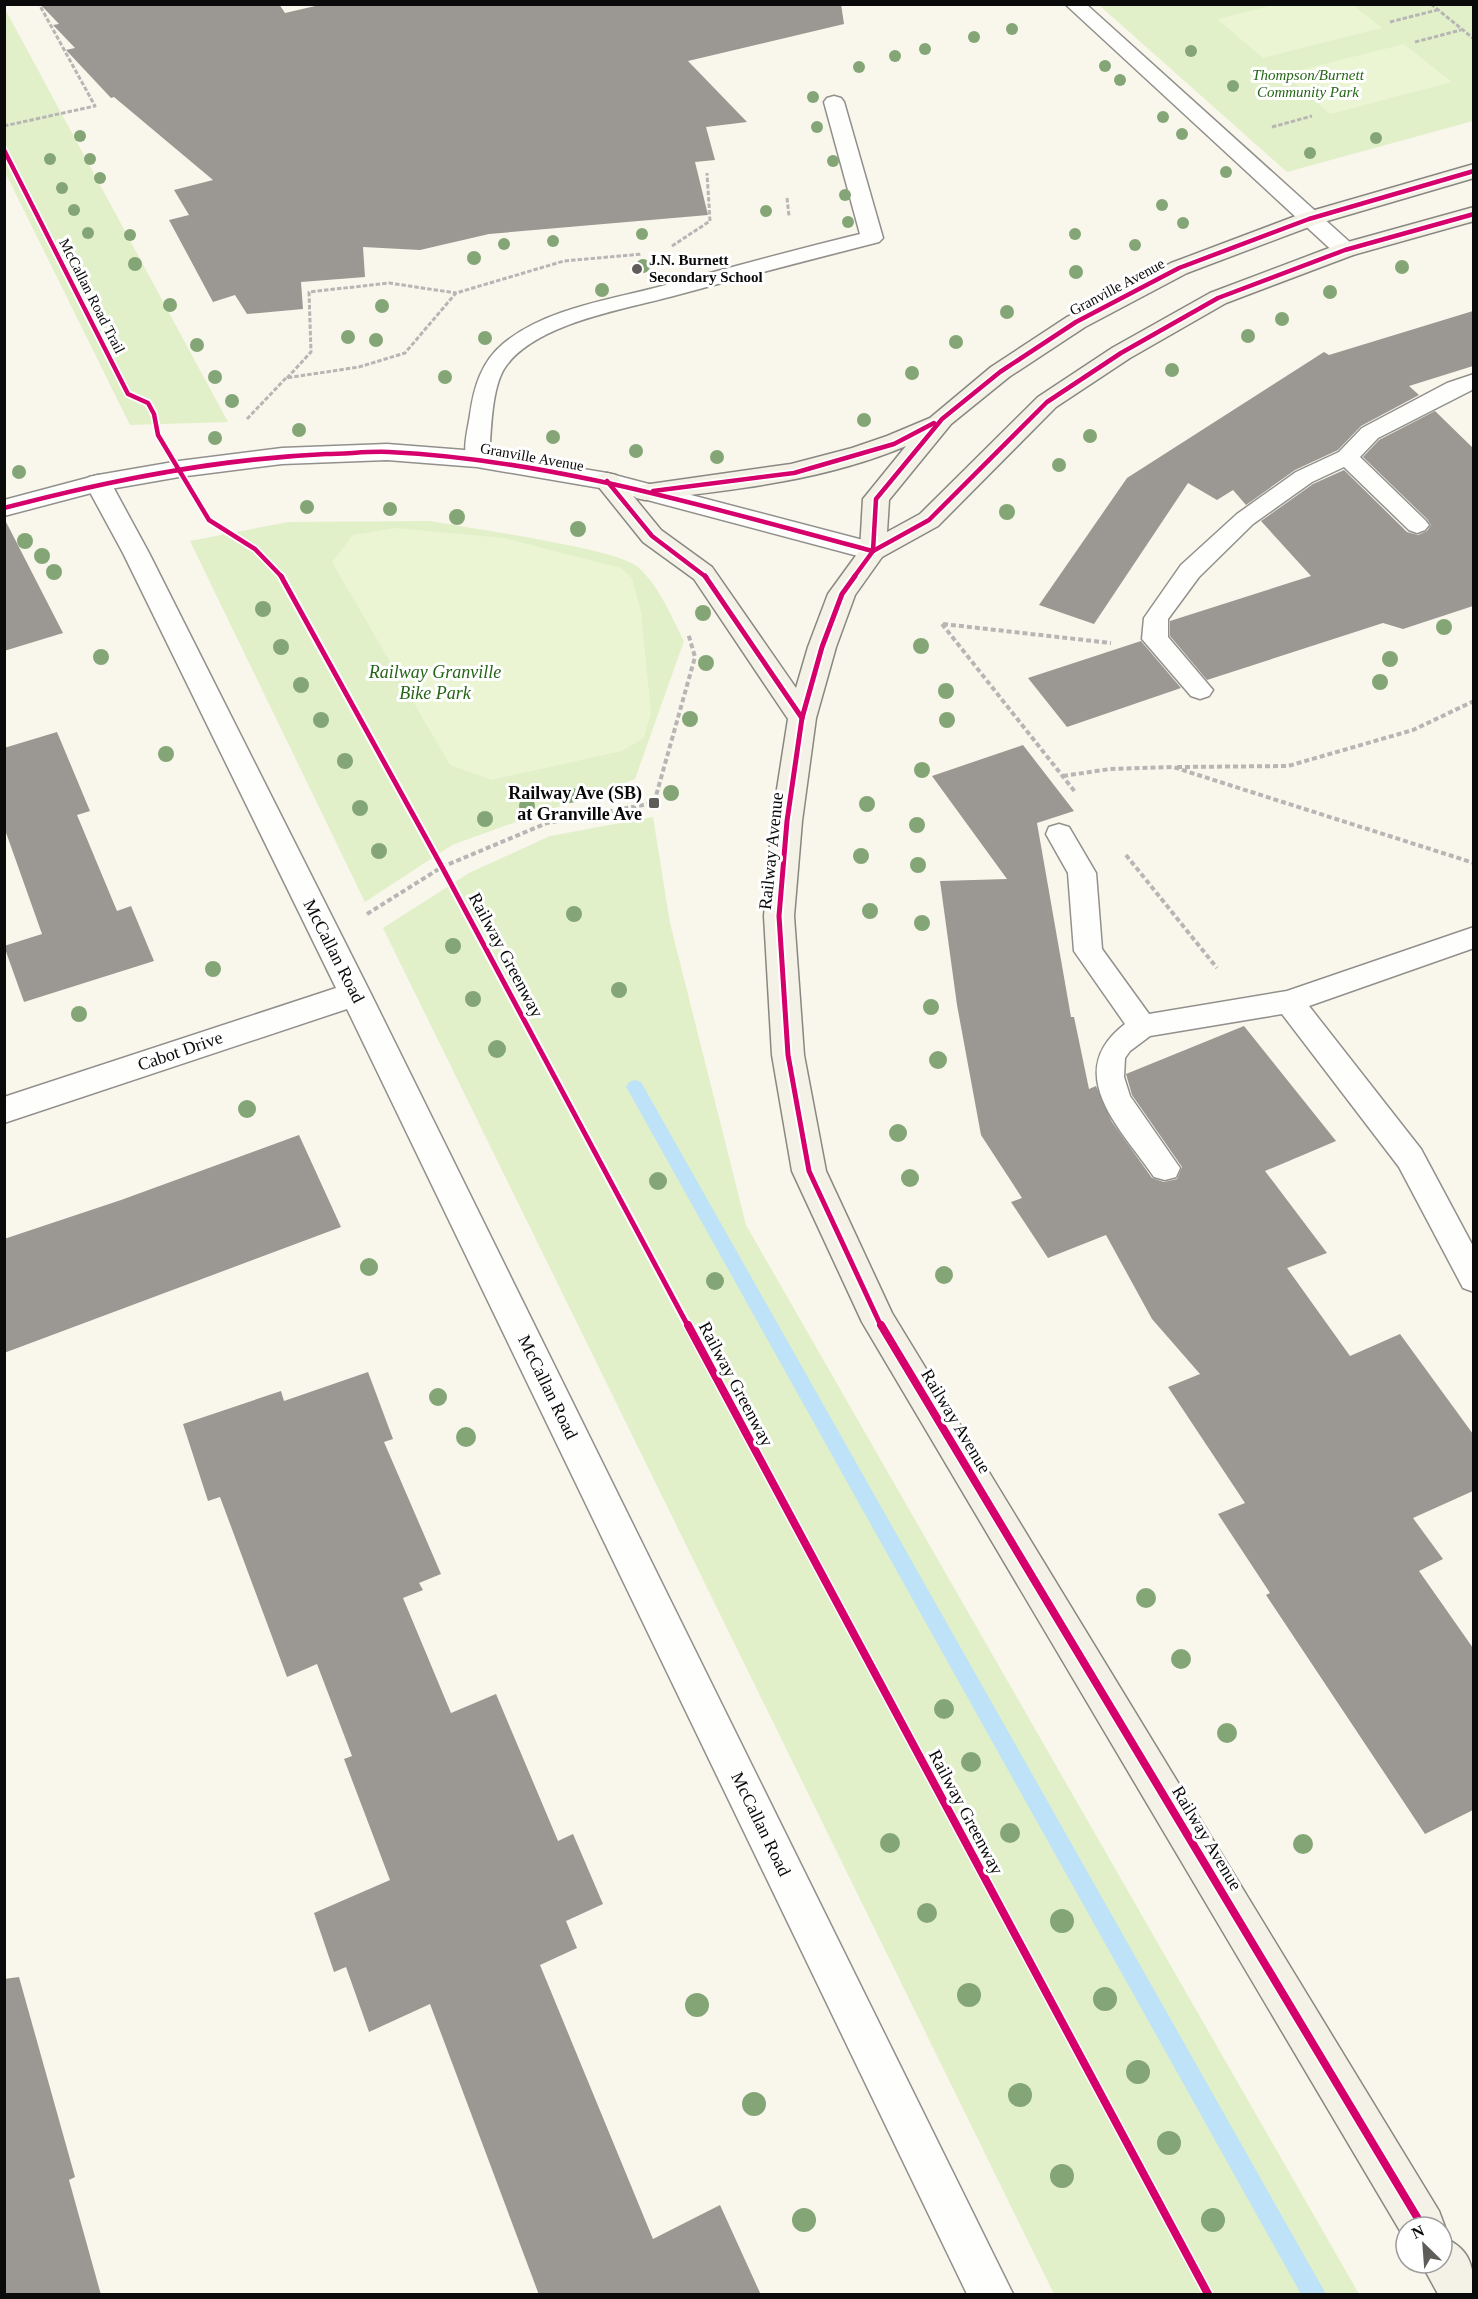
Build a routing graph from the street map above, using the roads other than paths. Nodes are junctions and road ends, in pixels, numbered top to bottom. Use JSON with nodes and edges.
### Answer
{"nodes":[{"id":1,"x":1074,"y":4,"type":"edge"},
{"id":2,"x":834,"y":102,"type":"dead end"},
{"id":3,"x":1473,"y":171,"type":"edge"},
{"id":4,"x":1473,"y":214,"type":"edge"},
{"id":5,"x":1309,"y":219,"type":"junction"},
{"id":6,"x":1345,"y":250,"type":"junction"},
{"id":7,"x":1473,"y":381,"type":"edge"},
{"id":8,"x":942,"y":419,"type":"junction"},
{"id":9,"x":1347,"y":457,"type":"junction"},
{"id":10,"x":477,"y":459,"type":"junction"},
{"id":11,"x":607,"y":482,"type":"junction"},
{"id":12,"x":98,"y":483,"type":"junction"},
{"id":13,"x":645,"y":492,"type":"junction"},
{"id":14,"x":4,"y":508,"type":"edge"},
{"id":15,"x":1417,"y":525,"type":"dead end"},
{"id":16,"x":873,"y":550,"type":"junction"},
{"id":17,"x":1200,"y":690,"type":"dead end"},
{"id":18,"x":802,"y":718,"type":"junction"},
{"id":19,"x":1059,"y":834,"type":"dead end"},
{"id":20,"x":1473,"y":937,"type":"edge"},
{"id":21,"x":356,"y":994,"type":"junction"},
{"id":22,"x":1289,"y":1002,"type":"junction"},
{"id":23,"x":1142,"y":1026,"type":"junction"},
{"id":24,"x":4,"y":1110,"type":"edge"},
{"id":25,"x":1165,"y":1168,"type":"dead end"},
{"id":26,"x":1473,"y":1279,"type":"edge"},
{"id":27,"x":1416,"y":2215,"type":"edge"},
{"id":28,"x":1451,"y":2275,"type":"edge"},
{"id":29,"x":991,"y":2295,"type":"edge"},
{"id":30,"x":1463,"y":2295,"type":"edge"}],
"edges":[{"from":1,"to":5,"type":"lane"},
{"from":2,"to":10,"type":"lane"},
{"from":3,"to":5,"type":"main road","name":"Granville Avenue"},
{"from":4,"to":6,"type":"main road"},
{"from":5,"to":6,"type":"lane"},
{"from":5,"to":8,"type":"main road","name":"Granville Avenue"},
{"from":6,"to":16,"type":"main road"},
{"from":7,"to":9,"type":"lane"},
{"from":8,"to":13,"type":"main road"},
{"from":8,"to":16,"type":"main road","name":"Granville Avenue"},
{"from":9,"to":15,"type":"lane"},
{"from":9,"to":17,"type":"lane"},
{"from":10,"to":11,"type":"street","name":"Granville Avenue"},
{"from":10,"to":12,"type":"street","name":"Granville Avenue"},
{"from":11,"to":13,"type":"street","name":"Granville Avenue"},
{"from":11,"to":18,"type":"main road"},
{"from":12,"to":14,"type":"street","name":"Granville Avenue"},
{"from":12,"to":21,"type":"street","name":"McCallan Road"},
{"from":13,"to":16,"type":"street","name":"Granville Avenue"},
{"from":16,"to":18,"type":"main road","name":"Railway Avenue"},
{"from":18,"to":27,"type":"main road","name":"Railway Avenue"},
{"from":19,"to":23,"type":"lane"},
{"from":20,"to":22,"type":"lane"},
{"from":21,"to":24,"type":"street","name":"Cabot Drive"},
{"from":21,"to":29,"type":"street","name":"McCallan Road"},
{"from":22,"to":23,"type":"lane"},
{"from":22,"to":26,"type":"lane"},
{"from":23,"to":25,"type":"lane"},
{"from":28,"to":30,"type":"main road"}]}
